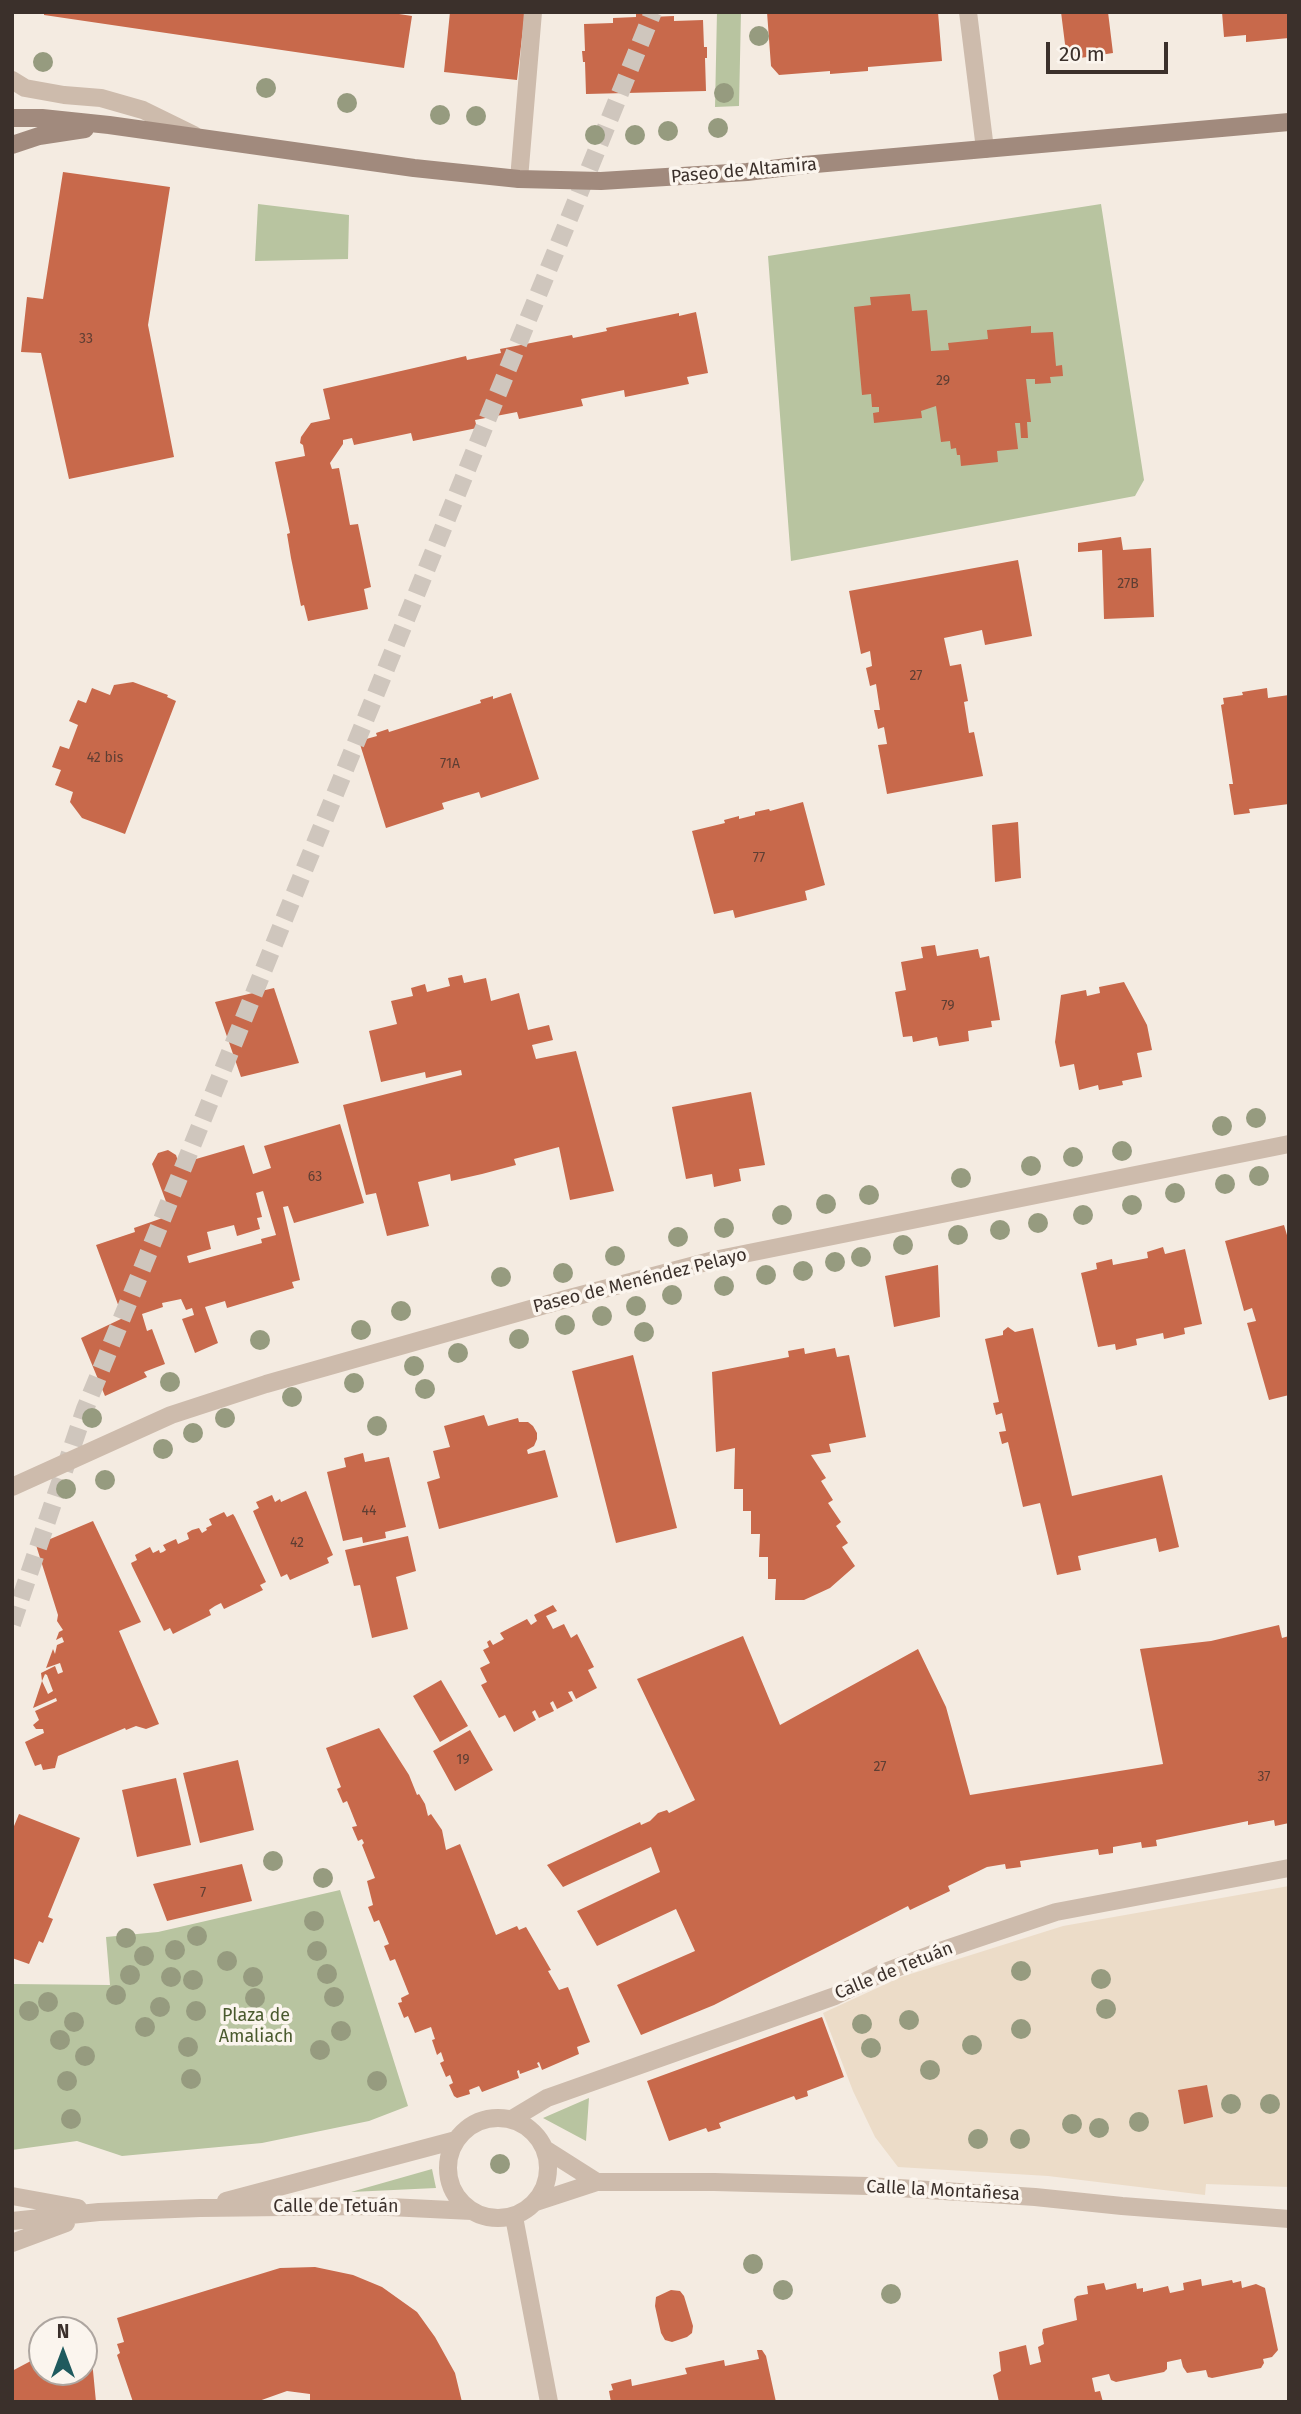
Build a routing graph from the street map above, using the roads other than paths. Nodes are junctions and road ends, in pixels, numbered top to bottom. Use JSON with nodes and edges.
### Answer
{"nodes":[{"id":1,"x":533,"y":12,"type":"edge"},
{"id":2,"x":968,"y":12,"type":"edge"},
{"id":3,"x":12,"y":80,"type":"edge"},
{"id":4,"x":12,"y":118,"type":"edge"},
{"id":5,"x":1289,"y":122,"type":"edge"},
{"id":6,"x":109,"y":125,"type":"junction"},
{"id":7,"x":200,"y":138,"type":"junction"},
{"id":8,"x":12,"y":145,"type":"edge"},
{"id":9,"x":985,"y":149,"type":"junction"},
{"id":10,"x":519,"y":178,"type":"junction"},
{"id":11,"x":1289,"y":1144,"type":"edge"},
{"id":12,"x":12,"y":1487,"type":"edge"},
{"id":13,"x":1289,"y":1868,"type":"edge"},
{"id":14,"x":512,"y":2119,"type":"junction"},
{"id":15,"x":456,"y":2140,"type":"junction"},
{"id":16,"x":545,"y":2149,"type":"junction"},
{"id":17,"x":597,"y":2182,"type":"junction"},
{"id":18,"x":12,"y":2196,"type":"edge"},
{"id":19,"x":536,"y":2202,"type":"junction"},
{"id":20,"x":200,"y":2208,"type":"junction"},
{"id":21,"x":472,"y":2211,"type":"junction"},
{"id":22,"x":99,"y":2212,"type":"junction"},
{"id":23,"x":514,"y":2217,"type":"junction"},
{"id":24,"x":1289,"y":2219,"type":"edge"},
{"id":25,"x":12,"y":2221,"type":"edge"},
{"id":26,"x":12,"y":2243,"type":"edge"},
{"id":27,"x":549,"y":2402,"type":"edge"}],
"edges":[{"from":1,"to":10,"type":"street"},
{"from":2,"to":9,"type":"street"},
{"from":3,"to":7,"type":"street","name":"Paseo de Altamira"},
{"from":4,"to":6,"type":"main road","name":"Paseo de Altamira"},
{"from":5,"to":9,"type":"main road","name":"Paseo de Altamira"},
{"from":6,"to":7,"type":"main road","name":"Paseo de Altamira"},
{"from":6,"to":8,"type":"main road","name":"Paseo de Altamira"},
{"from":7,"to":10,"type":"main road","name":"Paseo de Altamira"},
{"from":9,"to":10,"type":"main road","name":"Paseo de Altamira"},
{"from":11,"to":12,"type":"street","name":"Paseo de Menéndez Pelayo"},
{"from":13,"to":14,"type":"street","name":"Calle de Tetuán"},
{"from":14,"to":15,"type":"street"},
{"from":14,"to":16,"type":"street"},
{"from":15,"to":20,"type":"street","name":"Calle de Tetuán"},
{"from":15,"to":21,"type":"street"},
{"from":16,"to":17,"type":"street"},
{"from":16,"to":19,"type":"street"},
{"from":17,"to":19,"type":"street","name":"Calle la Montañesa"},
{"from":17,"to":24,"type":"street","name":"Calle la Montañesa"},
{"from":18,"to":22,"type":"street","name":"Calle de Tetuán"},
{"from":19,"to":23,"type":"street"},
{"from":20,"to":21,"type":"street","name":"Calle de Tetuán"},
{"from":20,"to":22,"type":"street","name":"Calle de Tetuán"},
{"from":21,"to":23,"type":"street"},
{"from":22,"to":25,"type":"street","name":"Calle de Tetuán"},
{"from":22,"to":26,"type":"street","name":"Calle de Tetuán"},
{"from":23,"to":27,"type":"street"}]}
